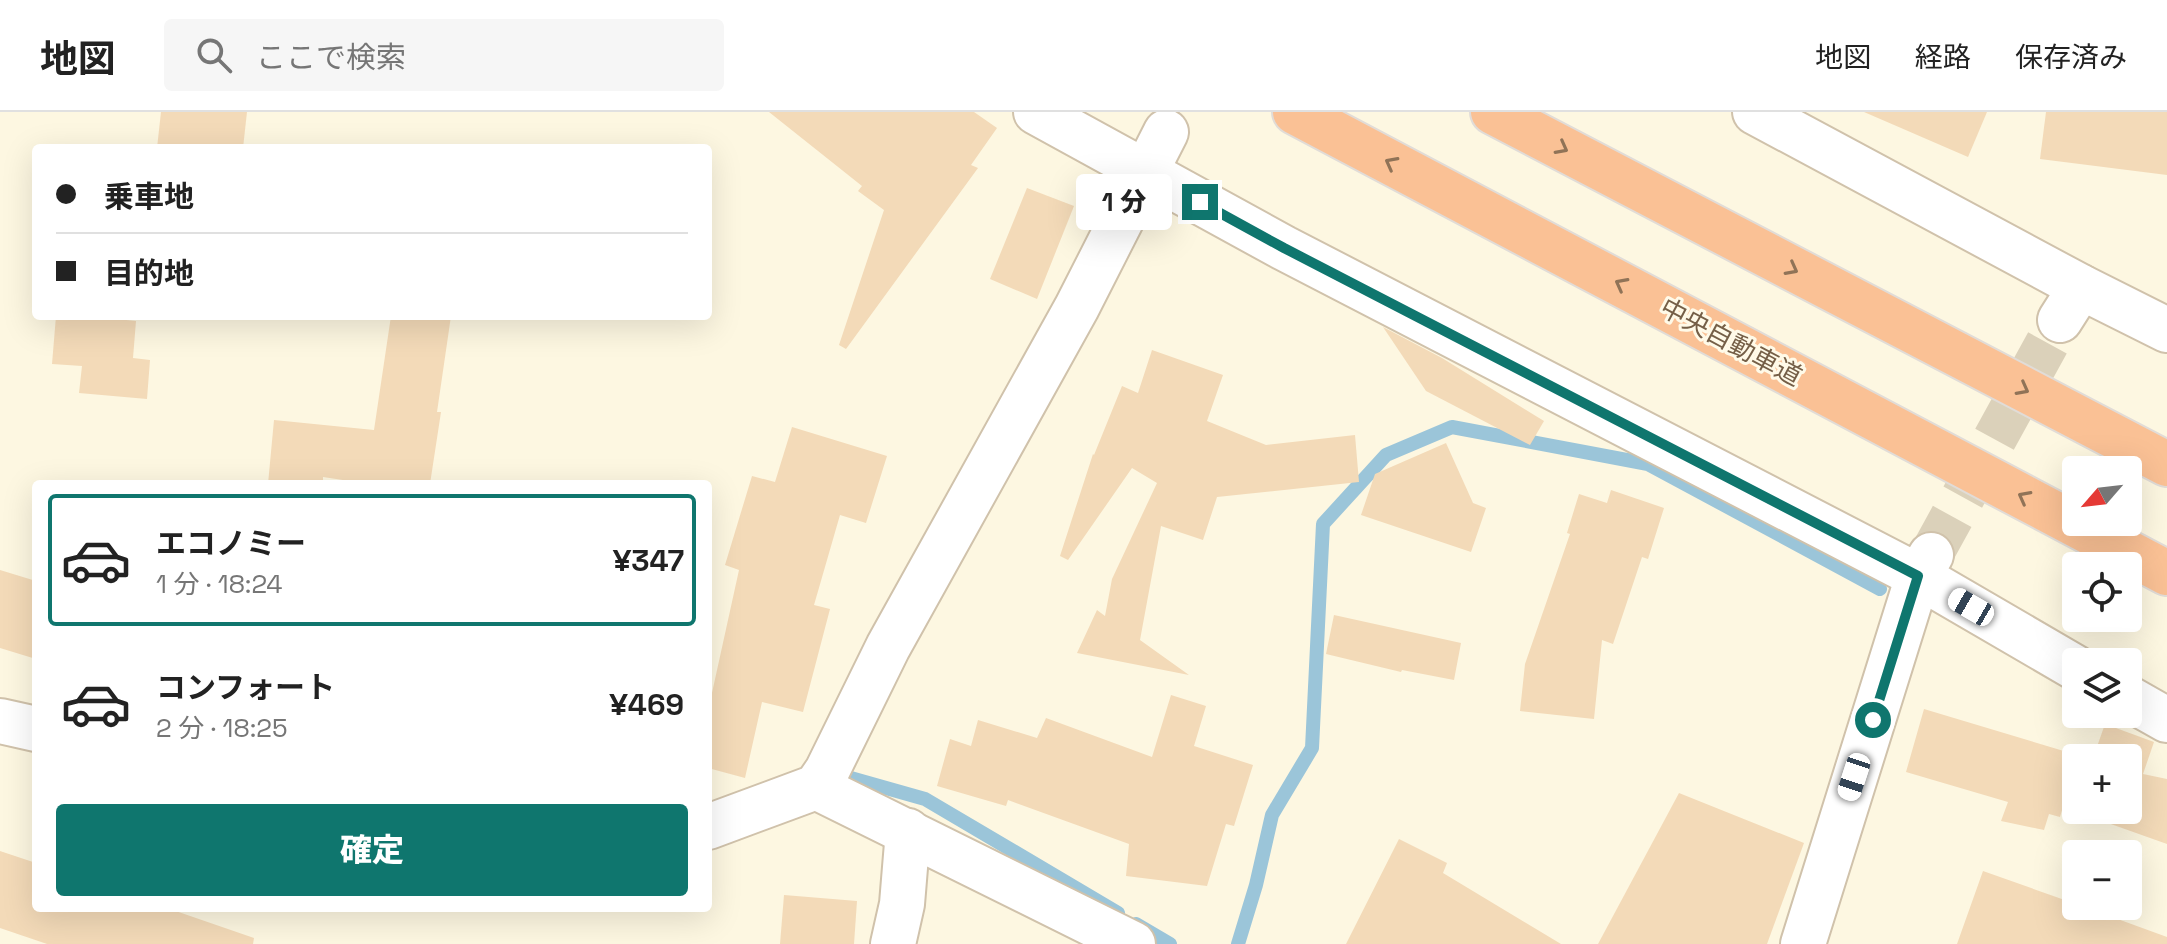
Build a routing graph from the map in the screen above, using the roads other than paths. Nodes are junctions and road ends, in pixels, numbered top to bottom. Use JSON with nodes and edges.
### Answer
{"nodes":[{"id":1,"x":1036,"y":112,"type":"edge"},
{"id":2,"x":1295,"y":112,"type":"edge"},
{"id":3,"x":1493,"y":112,"type":"edge"},
{"id":4,"x":1755,"y":112,"type":"edge"},
{"id":5,"x":1166,"y":132,"type":"dead end"},
{"id":6,"x":1145,"y":171,"type":"junction"},
{"id":7,"x":2167,"y":330,"type":"edge"},
{"id":8,"x":2167,"y":464,"type":"edge"},
{"id":9,"x":1925,"y":566,"type":"junction"},
{"id":10,"x":2167,"y":573,"type":"edge"},
{"id":11,"x":2062,"y":659,"type":"edge"},
{"id":12,"x":2142,"y":706,"type":"edge"},
{"id":13,"x":2167,"y":720,"type":"edge"},
{"id":14,"x":0,"y":721,"type":"edge"},
{"id":15,"x":32,"y":728,"type":"edge"},
{"id":16,"x":816,"y":787,"type":"junction"},
{"id":17,"x":712,"y":826,"type":"edge"},
{"id":18,"x":908,"y":831,"type":"junction"},
{"id":19,"x":893,"y":944,"type":"edge"},
{"id":20,"x":1133,"y":944,"type":"edge"},
{"id":21,"x":1803,"y":944,"type":"edge"}],
"edges":[{"from":1,"to":6,"type":"street"},
{"from":10,"to":2,"type":"highway","name":"中央自動車道","one_way":true},
{"from":3,"to":8,"type":"highway","one_way":true},
{"from":4,"to":7,"type":"street"},
{"from":5,"to":6,"type":"street"},
{"from":6,"to":9,"type":"street"},
{"from":6,"to":16,"type":"street"},
{"from":9,"to":11,"type":"street"},
{"from":9,"to":21,"type":"street"},
{"from":12,"to":13,"type":"street"},
{"from":14,"to":15,"type":"street"},
{"from":16,"to":17,"type":"street"},
{"from":16,"to":18,"type":"street"},
{"from":18,"to":19,"type":"street"},
{"from":18,"to":20,"type":"street"}]}
